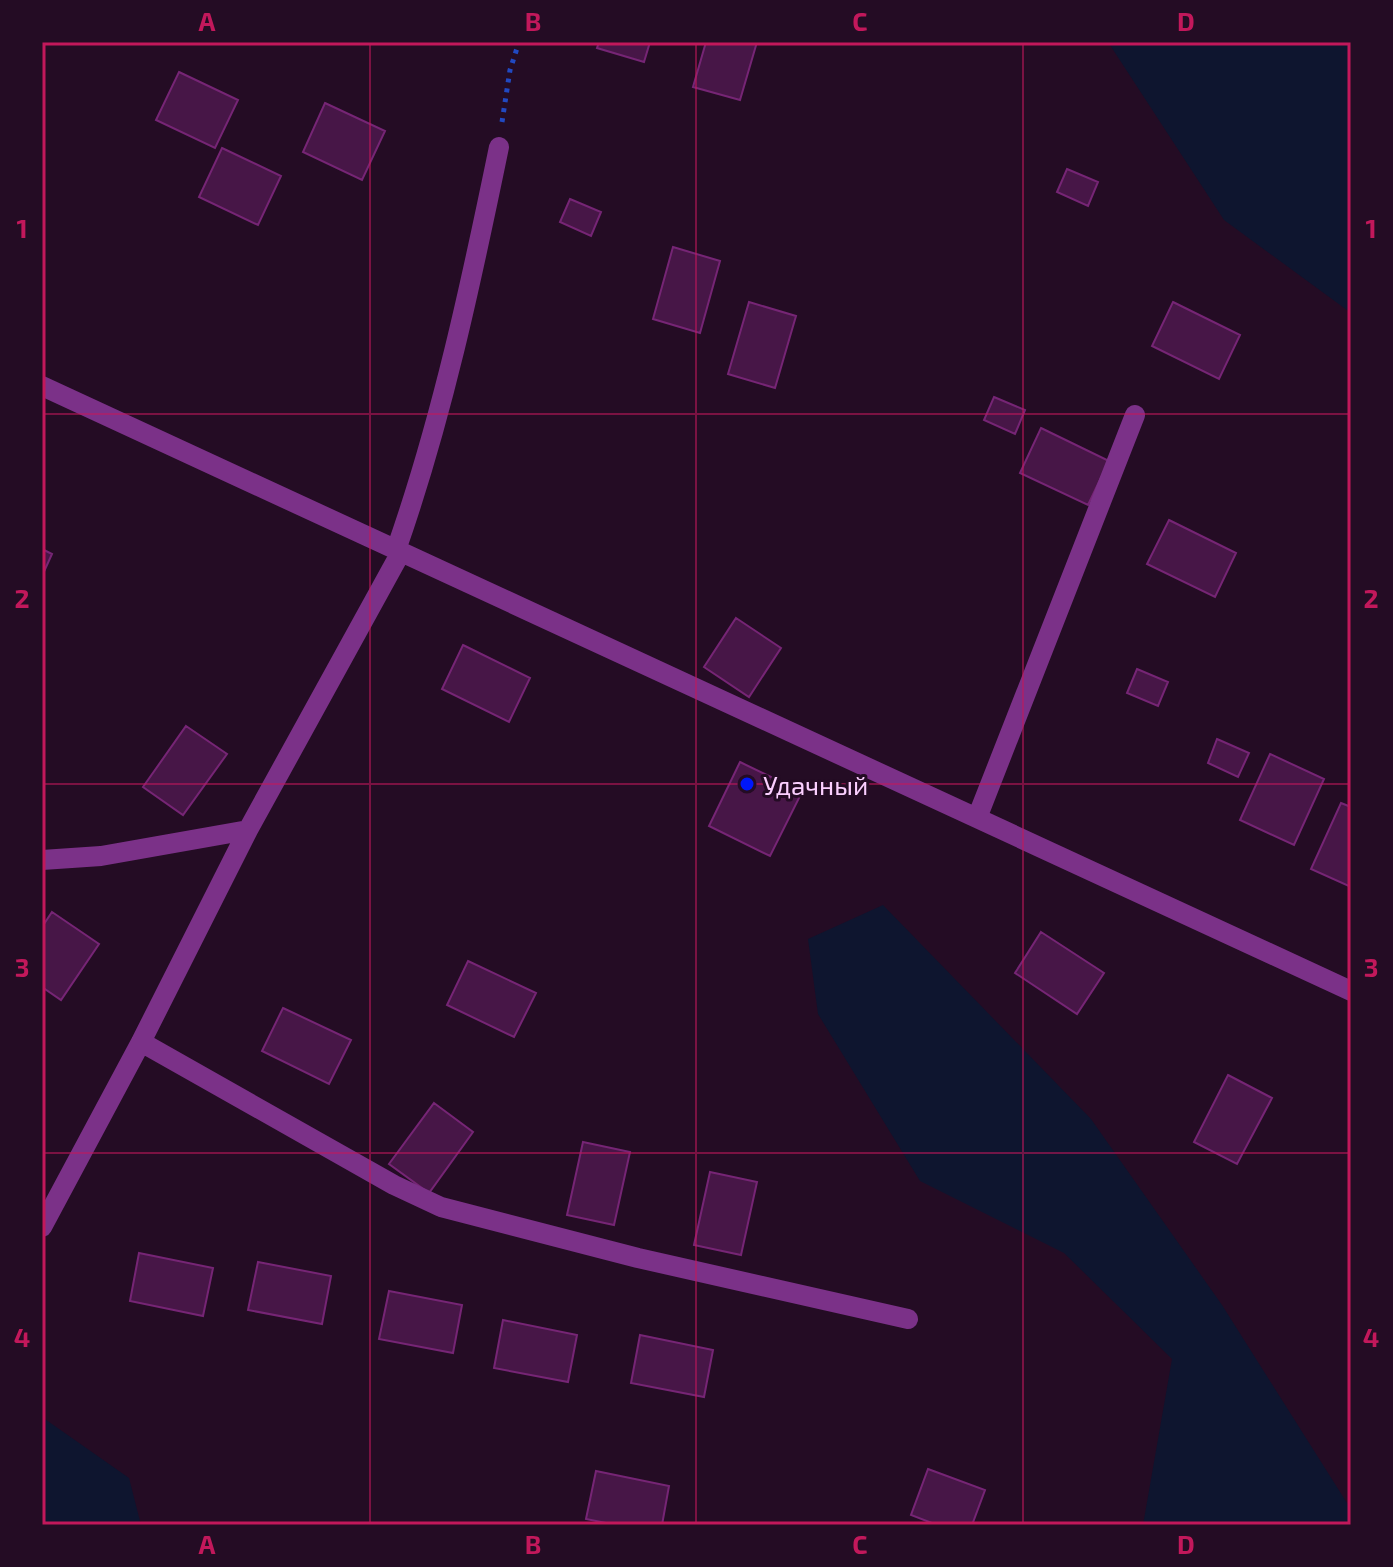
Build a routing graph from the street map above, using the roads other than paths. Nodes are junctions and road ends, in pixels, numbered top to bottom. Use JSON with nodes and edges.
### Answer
{"nodes":[{"id":1,"x":499,"y":147,"type":"road end"},
{"id":2,"x":42,"y":386,"type":"edge"},
{"id":3,"x":1135,"y":415,"type":"dead end"},
{"id":4,"x":398,"y":551,"type":"junction"},
{"id":5,"x":977,"y":818,"type":"junction"},
{"id":6,"x":248,"y":830,"type":"junction"},
{"id":7,"x":42,"y":860,"type":"edge"},
{"id":8,"x":1351,"y":991,"type":"edge"},
{"id":9,"x":141,"y":1042,"type":"junction"},
{"id":10,"x":42,"y":1227,"type":"edge"},
{"id":11,"x":908,"y":1319,"type":"dead end"}],
"edges":[{"from":1,"to":4,"type":"street"},
{"from":2,"to":4,"type":"street"},
{"from":3,"to":5,"type":"street"},
{"from":4,"to":5,"type":"street"},
{"from":4,"to":6,"type":"street"},
{"from":5,"to":8,"type":"street"},
{"from":6,"to":7,"type":"street"},
{"from":6,"to":9,"type":"street"},
{"from":9,"to":10,"type":"street"},
{"from":9,"to":11,"type":"street"}]}
